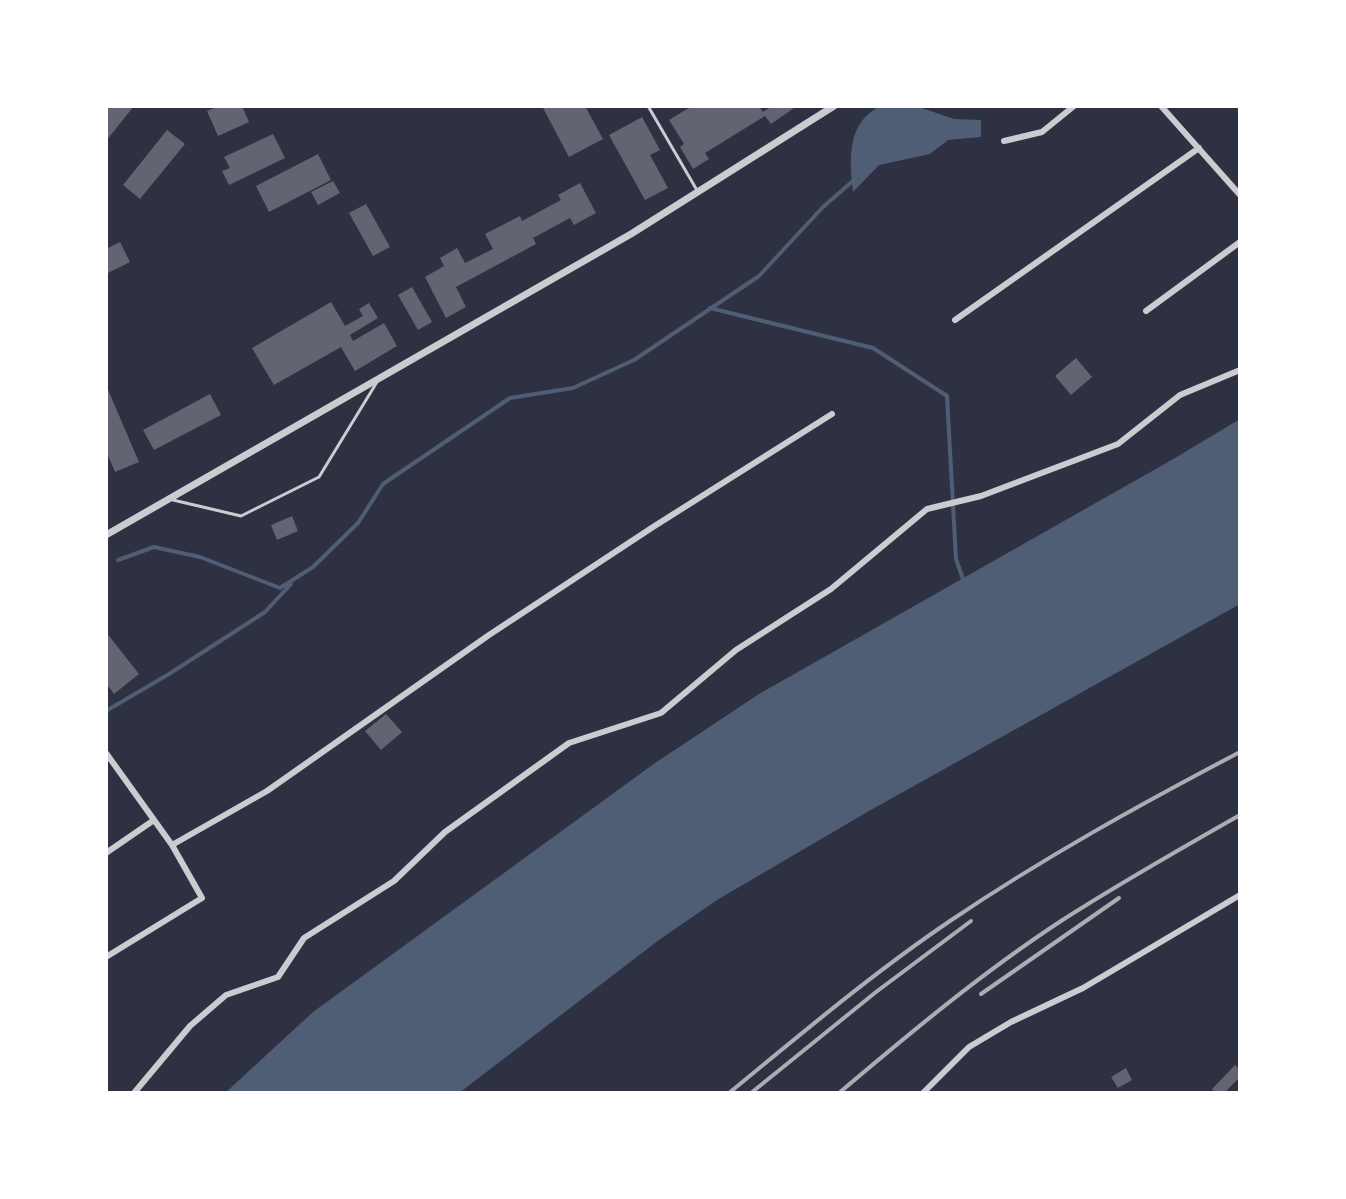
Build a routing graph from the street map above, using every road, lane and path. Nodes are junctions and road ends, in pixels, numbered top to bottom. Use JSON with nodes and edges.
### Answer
{"nodes":[{"id":1,"x":648,"y":106,"type":"edge"},
{"id":2,"x":834,"y":106,"type":"edge"},
{"id":3,"x":1074,"y":106,"type":"edge"},
{"id":4,"x":1161,"y":106,"type":"edge"},
{"id":5,"x":1004,"y":141,"type":"dead end"},
{"id":6,"x":1199,"y":148,"type":"junction"},
{"id":7,"x":698,"y":192,"type":"junction"},
{"id":8,"x":1240,"y":195,"type":"edge"},
{"id":9,"x":1240,"y":242,"type":"edge"},
{"id":10,"x":1146,"y":311,"type":"dead end"},
{"id":11,"x":955,"y":320,"type":"dead end"},
{"id":12,"x":1240,"y":370,"type":"edge"},
{"id":13,"x":378,"y":380,"type":"junction"},
{"id":14,"x":832,"y":414,"type":"dead end"},
{"id":15,"x":169,"y":499,"type":"junction"},
{"id":16,"x":106,"y":533,"type":"edge"},
{"id":17,"x":106,"y":753,"type":"edge"},
{"id":18,"x":154,"y":820,"type":"junction"},
{"id":19,"x":172,"y":845,"type":"junction"},
{"id":20,"x":106,"y":853,"type":"edge"},
{"id":21,"x":1240,"y":895,"type":"edge"},
{"id":22,"x":106,"y":957,"type":"edge"},
{"id":23,"x":134,"y":1093,"type":"edge"},
{"id":24,"x":923,"y":1093,"type":"edge"}],
"edges":[{"from":1,"to":7,"type":"lane"},
{"from":2,"to":7,"type":"street"},
{"from":3,"to":5,"type":"street"},
{"from":4,"to":6,"type":"street"},
{"from":6,"to":8,"type":"street"},
{"from":6,"to":11,"type":"street"},
{"from":7,"to":13,"type":"street"},
{"from":9,"to":10,"type":"street"},
{"from":12,"to":23,"type":"street"},
{"from":13,"to":15,"type":"street"},
{"from":13,"to":15,"type":"lane"},
{"from":14,"to":19,"type":"street"},
{"from":15,"to":16,"type":"street"},
{"from":17,"to":18,"type":"street"},
{"from":18,"to":19,"type":"street"},
{"from":18,"to":20,"type":"street"},
{"from":19,"to":22,"type":"street"},
{"from":21,"to":24,"type":"street"}]}
